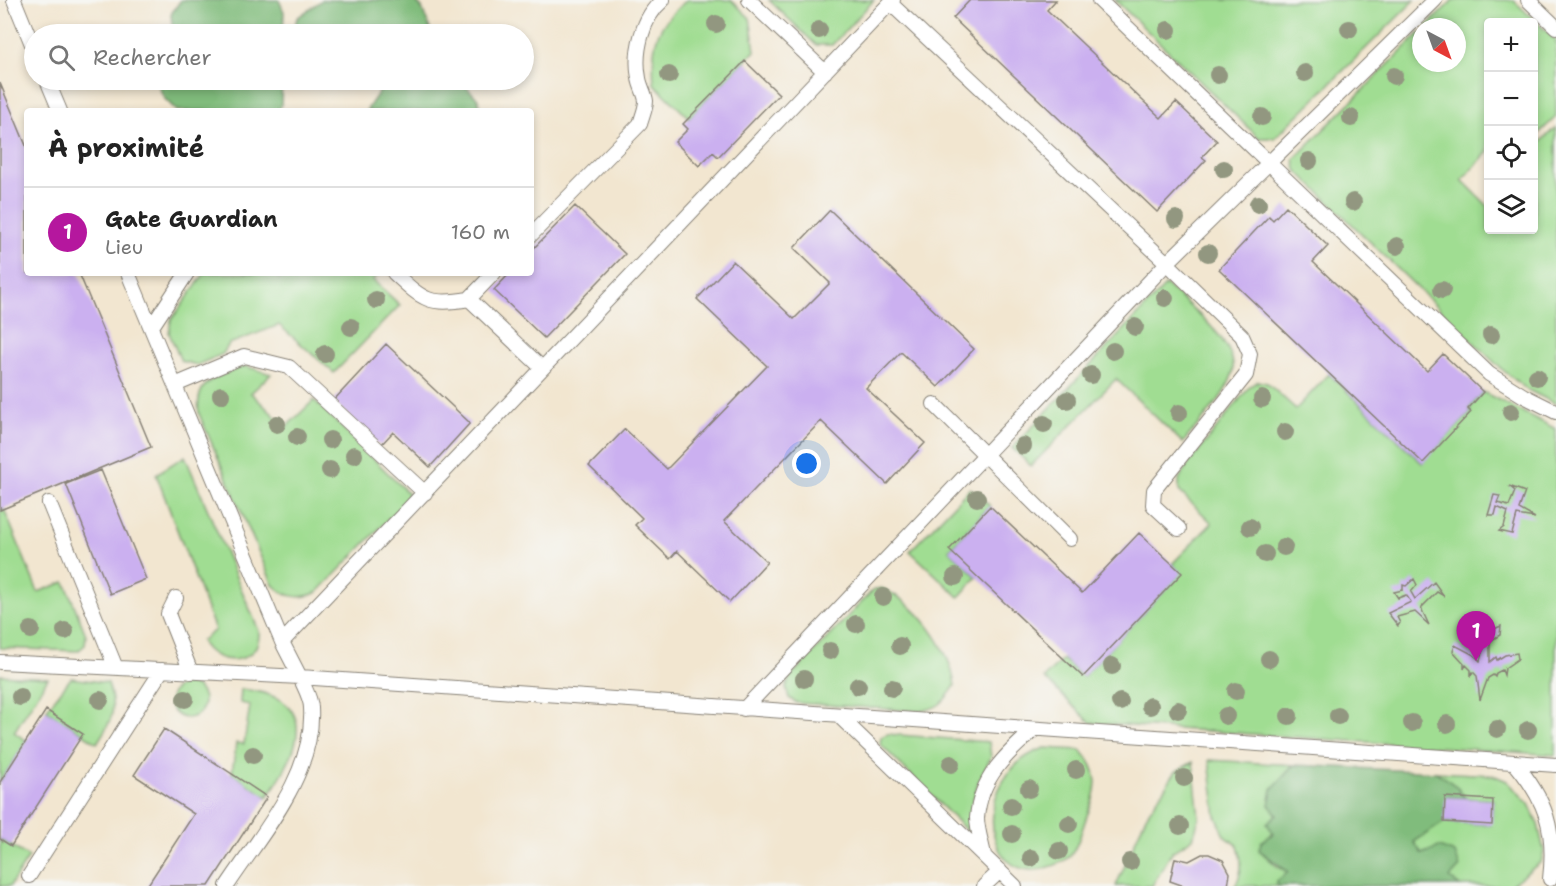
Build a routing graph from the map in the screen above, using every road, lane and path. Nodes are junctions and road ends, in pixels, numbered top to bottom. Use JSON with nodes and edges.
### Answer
{"nodes":[{"id":1,"x":14,"y":0,"type":"edge"},
{"id":2,"x":663,"y":0,"type":"edge"},
{"id":3,"x":749,"y":0,"type":"edge"},
{"id":4,"x":1099,"y":0,"type":"edge"},
{"id":5,"x":1434,"y":0,"type":"edge"},
{"id":6,"x":1528,"y":0,"type":"edge"},
{"id":7,"x":892,"y":2,"type":"edge"},
{"id":8,"x":24,"y":24,"type":"edge"},
{"id":9,"x":1556,"y":27,"type":"edge"},
{"id":10,"x":825,"y":72,"type":"junction"},
{"id":11,"x":51,"y":90,"type":"edge"},
{"id":12,"x":59,"y":108,"type":"edge"},
{"id":13,"x":1268,"y":162,"type":"junction"},
{"id":14,"x":534,"y":233,"type":"edge"},
{"id":15,"x":1167,"y":263,"type":"junction"},
{"id":16,"x":129,"y":276,"type":"edge"},
{"id":17,"x":185,"y":276,"type":"edge"},
{"id":18,"x":397,"y":276,"type":"edge"},
{"id":19,"x":491,"y":276,"type":"edge"},
{"id":20,"x":469,"y":299,"type":"junction"},
{"id":21,"x":151,"y":328,"type":"junction"},
{"id":22,"x":542,"y":368,"type":"junction"},
{"id":23,"x":175,"y":385,"type":"junction"},
{"id":24,"x":934,"y":404,"type":"dead end"},
{"id":25,"x":1556,"y":412,"type":"edge"},
{"id":26,"x":985,"y":455,"type":"junction"},
{"id":27,"x":425,"y":493,"type":"junction"},
{"id":28,"x":49,"y":503,"type":"dead end"},
{"id":29,"x":1179,"y":529,"type":"dead end"},
{"id":30,"x":1070,"y":539,"type":"dead end"},
{"id":31,"x":176,"y":598,"type":"dead end"},
{"id":32,"x":282,"y":642,"type":"junction"},
{"id":33,"x":0,"y":662,"type":"edge"},
{"id":34,"x":116,"y":668,"type":"junction"},
{"id":35,"x":162,"y":670,"type":"junction"},
{"id":36,"x":190,"y":672,"type":"junction"},
{"id":37,"x":300,"y":678,"type":"junction"},
{"id":38,"x":744,"y":708,"type":"junction"},
{"id":39,"x":838,"y":715,"type":"junction"},
{"id":40,"x":1035,"y":729,"type":"junction"},
{"id":41,"x":1514,"y":762,"type":"junction"},
{"id":42,"x":1556,"y":765,"type":"edge"},
{"id":43,"x":984,"y":855,"type":"junction"},
{"id":44,"x":1000,"y":871,"type":"junction"},
{"id":45,"x":29,"y":876,"type":"dead end"},
{"id":46,"x":1549,"y":880,"type":"edge"},
{"id":47,"x":227,"y":886,"type":"edge"},
{"id":48,"x":984,"y":886,"type":"edge"},
{"id":49,"x":1016,"y":886,"type":"edge"}],
"edges":[{"from":1,"to":8,"type":"lane"},
{"from":2,"to":14,"type":"lane"},
{"from":3,"to":10,"type":"lane"},
{"from":4,"to":13,"type":"lane"},
{"from":5,"to":13,"type":"lane"},
{"from":6,"to":9,"type":"lane"},
{"from":7,"to":10,"type":"lane"},
{"from":7,"to":15,"type":"lane"},
{"from":10,"to":22,"type":"lane"},
{"from":11,"to":12,"type":"lane"},
{"from":13,"to":15,"type":"lane"},
{"from":13,"to":25,"type":"lane"},
{"from":15,"to":26,"type":"lane"},
{"from":15,"to":29,"type":"lane"},
{"from":16,"to":21,"type":"lane"},
{"from":17,"to":21,"type":"lane"},
{"from":18,"to":20,"type":"lane"},
{"from":19,"to":20,"type":"lane"},
{"from":20,"to":22,"type":"lane"},
{"from":21,"to":23,"type":"lane"},
{"from":22,"to":27,"type":"lane"},
{"from":23,"to":27,"type":"lane"},
{"from":23,"to":32,"type":"lane"},
{"from":24,"to":26,"type":"lane"},
{"from":26,"to":30,"type":"lane"},
{"from":26,"to":38,"type":"lane"},
{"from":27,"to":32,"type":"lane"},
{"from":28,"to":34,"type":"lane"},
{"from":31,"to":36,"type":"lane"},
{"from":32,"to":37,"type":"lane"},
{"from":33,"to":34,"type":"lane"},
{"from":34,"to":35,"type":"lane"},
{"from":35,"to":36,"type":"lane"},
{"from":35,"to":45,"type":"lane"},
{"from":36,"to":37,"type":"lane"},
{"from":37,"to":38,"type":"lane"},
{"from":37,"to":47,"type":"lane"},
{"from":38,"to":39,"type":"lane"},
{"from":39,"to":40,"type":"lane"},
{"from":39,"to":43,"type":"lane"},
{"from":40,"to":41,"type":"lane"},
{"from":40,"to":43,"type":"lane"},
{"from":41,"to":42,"type":"lane"},
{"from":41,"to":46,"type":"lane"},
{"from":43,"to":44,"type":"lane"},
{"from":44,"to":48,"type":"lane"},
{"from":44,"to":49,"type":"lane"}]}
